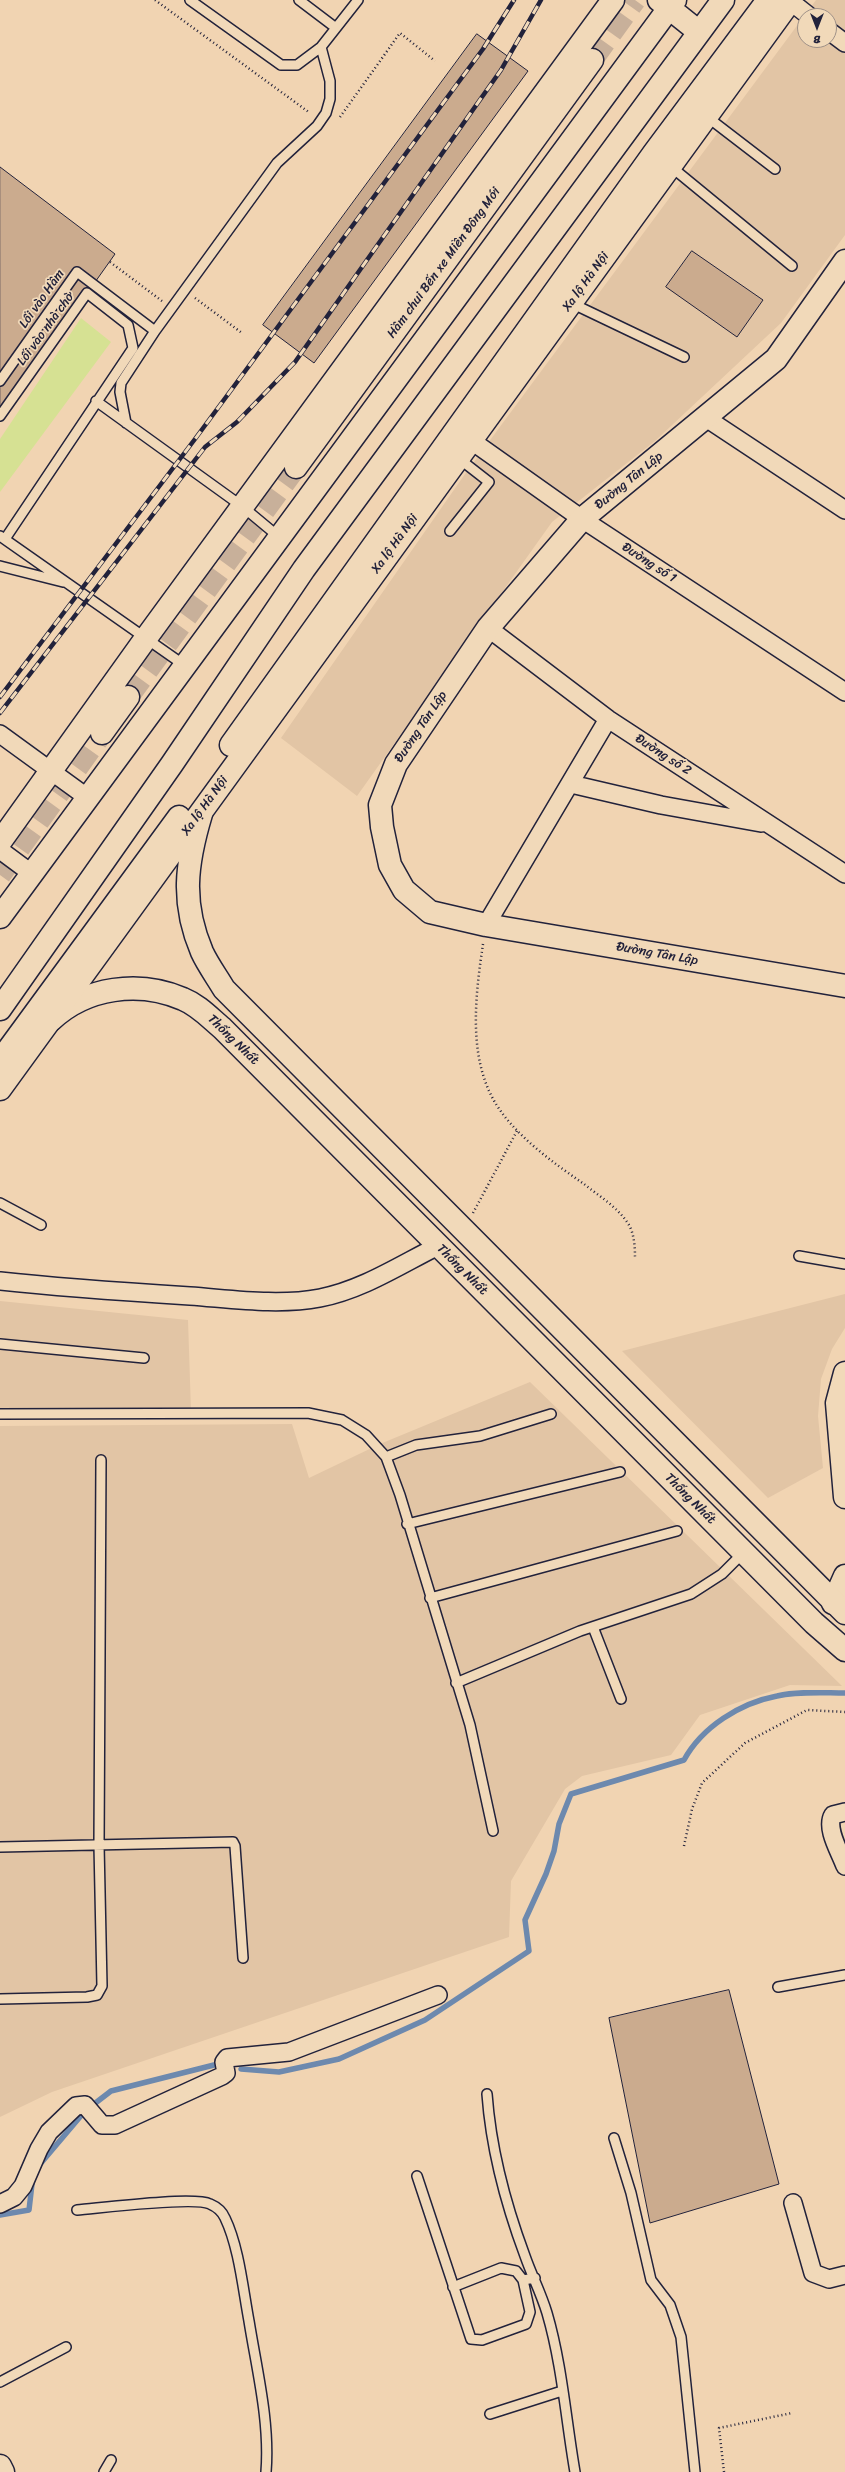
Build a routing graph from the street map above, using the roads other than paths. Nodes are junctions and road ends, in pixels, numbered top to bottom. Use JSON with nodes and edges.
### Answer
{"nodes":[{"id":1,"x":190,"y":0,"type":"edge"},
{"id":2,"x":299,"y":0,"type":"edge"},
{"id":3,"x":358,"y":0,"type":"edge"},
{"id":4,"x":613,"y":0,"type":"edge"},
{"id":5,"x":723,"y":0,"type":"edge"},
{"id":6,"x":768,"y":0,"type":"edge"},
{"id":7,"x":791,"y":1,"type":"edge"},
{"id":8,"x":667,"y":3,"type":"edge"},
{"id":9,"x":800,"y":8,"type":"edge"},
{"id":10,"x":336,"y":28,"type":"junction"},
{"id":11,"x":699,"y":32,"type":"junction"},
{"id":12,"x":321,"y":47,"type":"junction"},
{"id":13,"x":592,"y":60,"type":"tunnel mouth"},
{"id":14,"x":699,"y":110,"type":"junction"},
{"id":15,"x":654,"y":152,"type":"junction"},
{"id":16,"x":670,"y":166,"type":"junction"},
{"id":17,"x":775,"y":169,"type":"dead end"},
{"id":18,"x":845,"y":261,"type":"edge"},
{"id":19,"x":792,"y":266,"type":"dead end"},
{"id":20,"x":571,"y":303,"type":"junction"},
{"id":21,"x":155,"y":331,"type":"junction"},
{"id":22,"x":684,"y":357,"type":"dead end"},
{"id":23,"x":0,"y":381,"type":"edge"},
{"id":24,"x":121,"y":384,"type":"junction"},
{"id":25,"x":104,"y":389,"type":"junction"},
{"id":26,"x":96,"y":401,"type":"junction"},
{"id":27,"x":0,"y":416,"type":"edge"},
{"id":28,"x":706,"y":418,"type":"junction"},
{"id":29,"x":126,"y":422,"type":"junction"},
{"id":30,"x":463,"y":435,"type":"junction"},
{"id":31,"x":450,"y":453,"type":"junction"},
{"id":32,"x":296,"y":467,"type":"tunnel mouth"},
{"id":33,"x":243,"y":507,"type":"junction"},
{"id":34,"x":845,"y":510,"type":"edge"},
{"id":35,"x":582,"y":519,"type":"junction"},
{"id":36,"x":450,"y":531,"type":"dead end"},
{"id":37,"x":279,"y":537,"type":"junction"},
{"id":38,"x":2,"y":538,"type":"edge"},
{"id":39,"x":0,"y":566,"type":"edge"},
{"id":40,"x":68,"y":584,"type":"junction"},
{"id":41,"x":488,"y":628,"type":"junction"},
{"id":42,"x":146,"y":638,"type":"junction"},
{"id":43,"x":308,"y":652,"type":"junction"},
{"id":44,"x":184,"y":665,"type":"junction"},
{"id":45,"x":845,"y":692,"type":"edge"},
{"id":46,"x":128,"y":697,"type":"tunnel mouth"},
{"id":47,"x":608,"y":719,"type":"junction"},
{"id":48,"x":102,"y":733,"type":"tunnel mouth"},
{"id":49,"x":0,"y":734,"type":"edge"},
{"id":50,"x":52,"y":770,"type":"junction"},
{"id":51,"x":571,"y":784,"type":"junction"},
{"id":52,"x":88,"y":798,"type":"junction"},
{"id":53,"x":202,"y":810,"type":"junction"},
{"id":54,"x":769,"y":824,"type":"junction"},
{"id":55,"x":0,"y":842,"type":"edge"},
{"id":56,"x":0,"y":850,"type":"edge"},
{"id":57,"x":31,"y":873,"type":"junction"},
{"id":58,"x":845,"y":874,"type":"edge"},
{"id":59,"x":123,"y":905,"type":"junction"},
{"id":60,"x":0,"y":917,"type":"edge"},
{"id":61,"x":486,"y":925,"type":"junction"},
{"id":62,"x":845,"y":986,"type":"edge"},
{"id":63,"x":238,"y":1005,"type":"junction"},
{"id":64,"x":0,"y":1009,"type":"edge"},
{"id":65,"x":45,"y":1027,"type":"junction"},
{"id":66,"x":222,"y":1028,"type":"junction"},
{"id":67,"x":0,"y":1061,"type":"edge"},
{"id":68,"x":0,"y":1089,"type":"edge"},
{"id":69,"x":0,"y":1203,"type":"edge"},
{"id":70,"x":41,"y":1225,"type":"dead end"},
{"id":71,"x":438,"y":1246,"type":"junction"},
{"id":72,"x":799,"y":1256,"type":"dead end"},
{"id":73,"x":845,"y":1264,"type":"edge"},
{"id":74,"x":0,"y":1281,"type":"edge"},
{"id":75,"x":0,"y":1344,"type":"edge"},
{"id":76,"x":144,"y":1358,"type":"dead end"},
{"id":77,"x":845,"y":1373,"type":"edge"},
{"id":78,"x":0,"y":1414,"type":"edge"},
{"id":79,"x":551,"y":1414,"type":"dead end"},
{"id":80,"x":386,"y":1457,"type":"junction"},
{"id":81,"x":101,"y":1460,"type":"dead end"},
{"id":82,"x":620,"y":1472,"type":"dead end"},
{"id":83,"x":845,"y":1497,"type":"edge"},
{"id":84,"x":407,"y":1524,"type":"junction"},
{"id":85,"x":677,"y":1531,"type":"dead end"},
{"id":86,"x":743,"y":1553,"type":"junction"},
{"id":87,"x":845,"y":1576,"type":"edge"},
{"id":88,"x":430,"y":1598,"type":"junction"},
{"id":89,"x":839,"y":1608,"type":"edge"},
{"id":90,"x":814,"y":1623,"type":"junction"},
{"id":91,"x":593,"y":1627,"type":"junction"},
{"id":92,"x":845,"y":1650,"type":"edge"},
{"id":93,"x":456,"y":1683,"type":"junction"},
{"id":94,"x":621,"y":1699,"type":"dead end"},
{"id":95,"x":845,"y":1812,"type":"edge"},
{"id":96,"x":493,"y":1831,"type":"dead end"},
{"id":97,"x":100,"y":1845,"type":"junction"},
{"id":98,"x":0,"y":1847,"type":"edge"},
{"id":99,"x":845,"y":1866,"type":"edge"},
{"id":100,"x":243,"y":1958,"type":"dead end"},
{"id":101,"x":845,"y":1975,"type":"edge"},
{"id":102,"x":778,"y":1987,"type":"dead end"},
{"id":103,"x":438,"y":1996,"type":"dead end"},
{"id":104,"x":0,"y":1999,"type":"edge"},
{"id":105,"x":487,"y":2094,"type":"dead end"},
{"id":106,"x":614,"y":2138,"type":"dead end"},
{"id":107,"x":417,"y":2176,"type":"dead end"},
{"id":108,"x":793,"y":2203,"type":"dead end"},
{"id":109,"x":0,"y":2204,"type":"edge"},
{"id":110,"x":77,"y":2210,"type":"dead end"},
{"id":111,"x":845,"y":2275,"type":"edge"},
{"id":112,"x":535,"y":2278,"type":"junction"},
{"id":113,"x":523,"y":2280,"type":"junction"},
{"id":114,"x":453,"y":2287,"type":"junction"},
{"id":115,"x":66,"y":2347,"type":"dead end"},
{"id":116,"x":0,"y":2382,"type":"edge"},
{"id":117,"x":562,"y":2391,"type":"junction"},
{"id":118,"x":490,"y":2414,"type":"dead end"},
{"id":119,"x":111,"y":2460,"type":"dead end"},
{"id":120,"x":0,"y":2466,"type":"edge"},
{"id":121,"x":3,"y":2472,"type":"edge"},
{"id":122,"x":104,"y":2472,"type":"edge"},
{"id":123,"x":266,"y":2472,"type":"edge"},
{"id":124,"x":575,"y":2472,"type":"edge"},
{"id":125,"x":695,"y":2472,"type":"edge"}],
"edges":[{"from":1,"to":12,"type":"lane"},
{"from":2,"to":10,"type":"lane"},
{"from":3,"to":10,"type":"lane"},
{"from":4,"to":33,"type":"main road"},
{"from":5,"to":11,"type":"main road"},
{"from":6,"to":14,"type":"main road","name":"Xa lộ Hà Nội"},
{"from":7,"to":9,"type":"street"},
{"from":7,"to":14,"type":"main road","name":"Xa lộ Hà Nội"},
{"from":8,"to":11,"type":"main road"},
{"from":8,"to":37,"type":"main road"},
{"from":10,"to":12,"type":"lane"},
{"from":11,"to":64,"type":"main road"},
{"from":12,"to":21,"type":"lane"},
{"from":13,"to":32,"type":"main road","name":"Hầm chui Bến xe Miền Đông Mới"},
{"from":14,"to":15,"type":"main road","name":"Xa lộ Hà Nội"},
{"from":14,"to":16,"type":"main road","name":"Xa lộ Hà Nội"},
{"from":14,"to":17,"type":"lane"},
{"from":15,"to":16,"type":"lane"},
{"from":15,"to":30,"type":"main road","name":"Xa lộ Hà Nội"},
{"from":16,"to":19,"type":"lane"},
{"from":16,"to":20,"type":"main road","name":"Xa lộ Hà Nội"},
{"from":18,"to":28,"type":"main road","name":"Đường Tân Lập"},
{"from":20,"to":22,"type":"lane"},
{"from":20,"to":30,"type":"main road","name":"Xa lộ Hà Nội"},
{"from":21,"to":23,"type":"lane","name":"Lối vào Hầm"},
{"from":21,"to":24,"type":"lane"},
{"from":24,"to":25,"type":"lane"},
{"from":24,"to":29,"type":"lane"},
{"from":25,"to":26,"type":"lane","name":"Lối vào nhà chờ"},
{"from":25,"to":27,"type":"lane","name":"Lối vào nhà chờ"},
{"from":26,"to":29,"type":"lane"},
{"from":26,"to":38,"type":"lane","name":"Lối vào nhà chờ"},
{"from":28,"to":34,"type":"street"},
{"from":28,"to":35,"type":"main road","name":"Đường Tân Lập"},
{"from":29,"to":33,"type":"lane"},
{"from":30,"to":31,"type":"main road","name":"Xa lộ Hà Nội"},
{"from":30,"to":35,"type":"street","name":"Đường số 1"},
{"from":31,"to":36,"type":"lane"},
{"from":31,"to":43,"type":"main road","name":"Xa lộ Hà Nội"},
{"from":33,"to":37,"type":"lane"},
{"from":33,"to":42,"type":"main road"},
{"from":35,"to":41,"type":"main road","name":"Đường Tân Lập"},
{"from":35,"to":45,"type":"street","name":"Đường số 1"},
{"from":37,"to":44,"type":"main road"},
{"from":38,"to":40,"type":"lane"},
{"from":39,"to":40,"type":"lane"},
{"from":40,"to":42,"type":"lane"},
{"from":41,"to":47,"type":"street","name":"Đường số 2"},
{"from":41,"to":61,"type":"main road","name":"Đường Tân Lập"},
{"from":42,"to":44,"type":"lane"},
{"from":42,"to":50,"type":"main road"},
{"from":43,"to":53,"type":"main road","name":"Xa lộ Hà Nội"},
{"from":43,"to":59,"type":"main road","name":"Xa lộ Hà Nội"},
{"from":44,"to":52,"type":"main road"},
{"from":46,"to":48,"type":"main road"},
{"from":47,"to":51,"type":"street"},
{"from":47,"to":54,"type":"street","name":"Đường số 2"},
{"from":49,"to":50,"type":"street"},
{"from":50,"to":52,"type":"street"},
{"from":50,"to":55,"type":"main road"},
{"from":51,"to":54,"type":"street"},
{"from":51,"to":61,"type":"street"},
{"from":52,"to":57,"type":"main road"},
{"from":53,"to":59,"type":"main road","name":"Xa lộ Hà Nội"},
{"from":53,"to":63,"type":"main road"},
{"from":54,"to":58,"type":"street","name":"Đường số 2"},
{"from":56,"to":57,"type":"street"},
{"from":57,"to":60,"type":"main road"},
{"from":59,"to":65,"type":"main road","name":"Xa lộ Hà Nội"},
{"from":59,"to":67,"type":"main road","name":"Xa lộ Hà Nội"},
{"from":61,"to":62,"type":"main road","name":"Đường Tân Lập"},
{"from":63,"to":66,"type":"main road"},
{"from":63,"to":89,"type":"main road"},
{"from":65,"to":66,"type":"main road","name":"Thống Nhất"},
{"from":65,"to":68,"type":"main road","name":"Xa lộ Hà Nội"},
{"from":66,"to":71,"type":"main road","name":"Thống Nhất"},
{"from":69,"to":70,"type":"lane"},
{"from":71,"to":74,"type":"street"},
{"from":71,"to":86,"type":"main road","name":"Thống Nhất"},
{"from":72,"to":73,"type":"lane"},
{"from":75,"to":76,"type":"lane"},
{"from":77,"to":83,"type":"main road"},
{"from":78,"to":80,"type":"lane"},
{"from":79,"to":80,"type":"lane"},
{"from":80,"to":84,"type":"lane"},
{"from":81,"to":97,"type":"lane"},
{"from":82,"to":84,"type":"lane"},
{"from":84,"to":88,"type":"lane"},
{"from":85,"to":88,"type":"lane"},
{"from":86,"to":90,"type":"main road","name":"Thống Nhất"},
{"from":86,"to":91,"type":"lane"},
{"from":87,"to":89,"type":"main road"},
{"from":88,"to":93,"type":"lane"},
{"from":89,"to":90,"type":"main road"},
{"from":90,"to":92,"type":"main road","name":"Thống Nhất"},
{"from":91,"to":93,"type":"lane"},
{"from":91,"to":94,"type":"lane"},
{"from":93,"to":96,"type":"lane"},
{"from":95,"to":99,"type":"street"},
{"from":97,"to":98,"type":"lane"},
{"from":97,"to":100,"type":"lane"},
{"from":97,"to":104,"type":"lane"},
{"from":101,"to":102,"type":"lane"},
{"from":103,"to":109,"type":"street"},
{"from":105,"to":112,"type":"lane"},
{"from":106,"to":125,"type":"lane"},
{"from":107,"to":114,"type":"lane"},
{"from":108,"to":111,"type":"street"},
{"from":110,"to":123,"type":"lane"},
{"from":112,"to":113,"type":"lane"},
{"from":112,"to":117,"type":"lane"},
{"from":113,"to":114,"type":"lane"},
{"from":113,"to":114,"type":"lane"},
{"from":115,"to":116,"type":"lane"},
{"from":117,"to":118,"type":"lane"},
{"from":117,"to":124,"type":"lane"},
{"from":119,"to":122,"type":"lane"},
{"from":120,"to":121,"type":"main road"}]}
